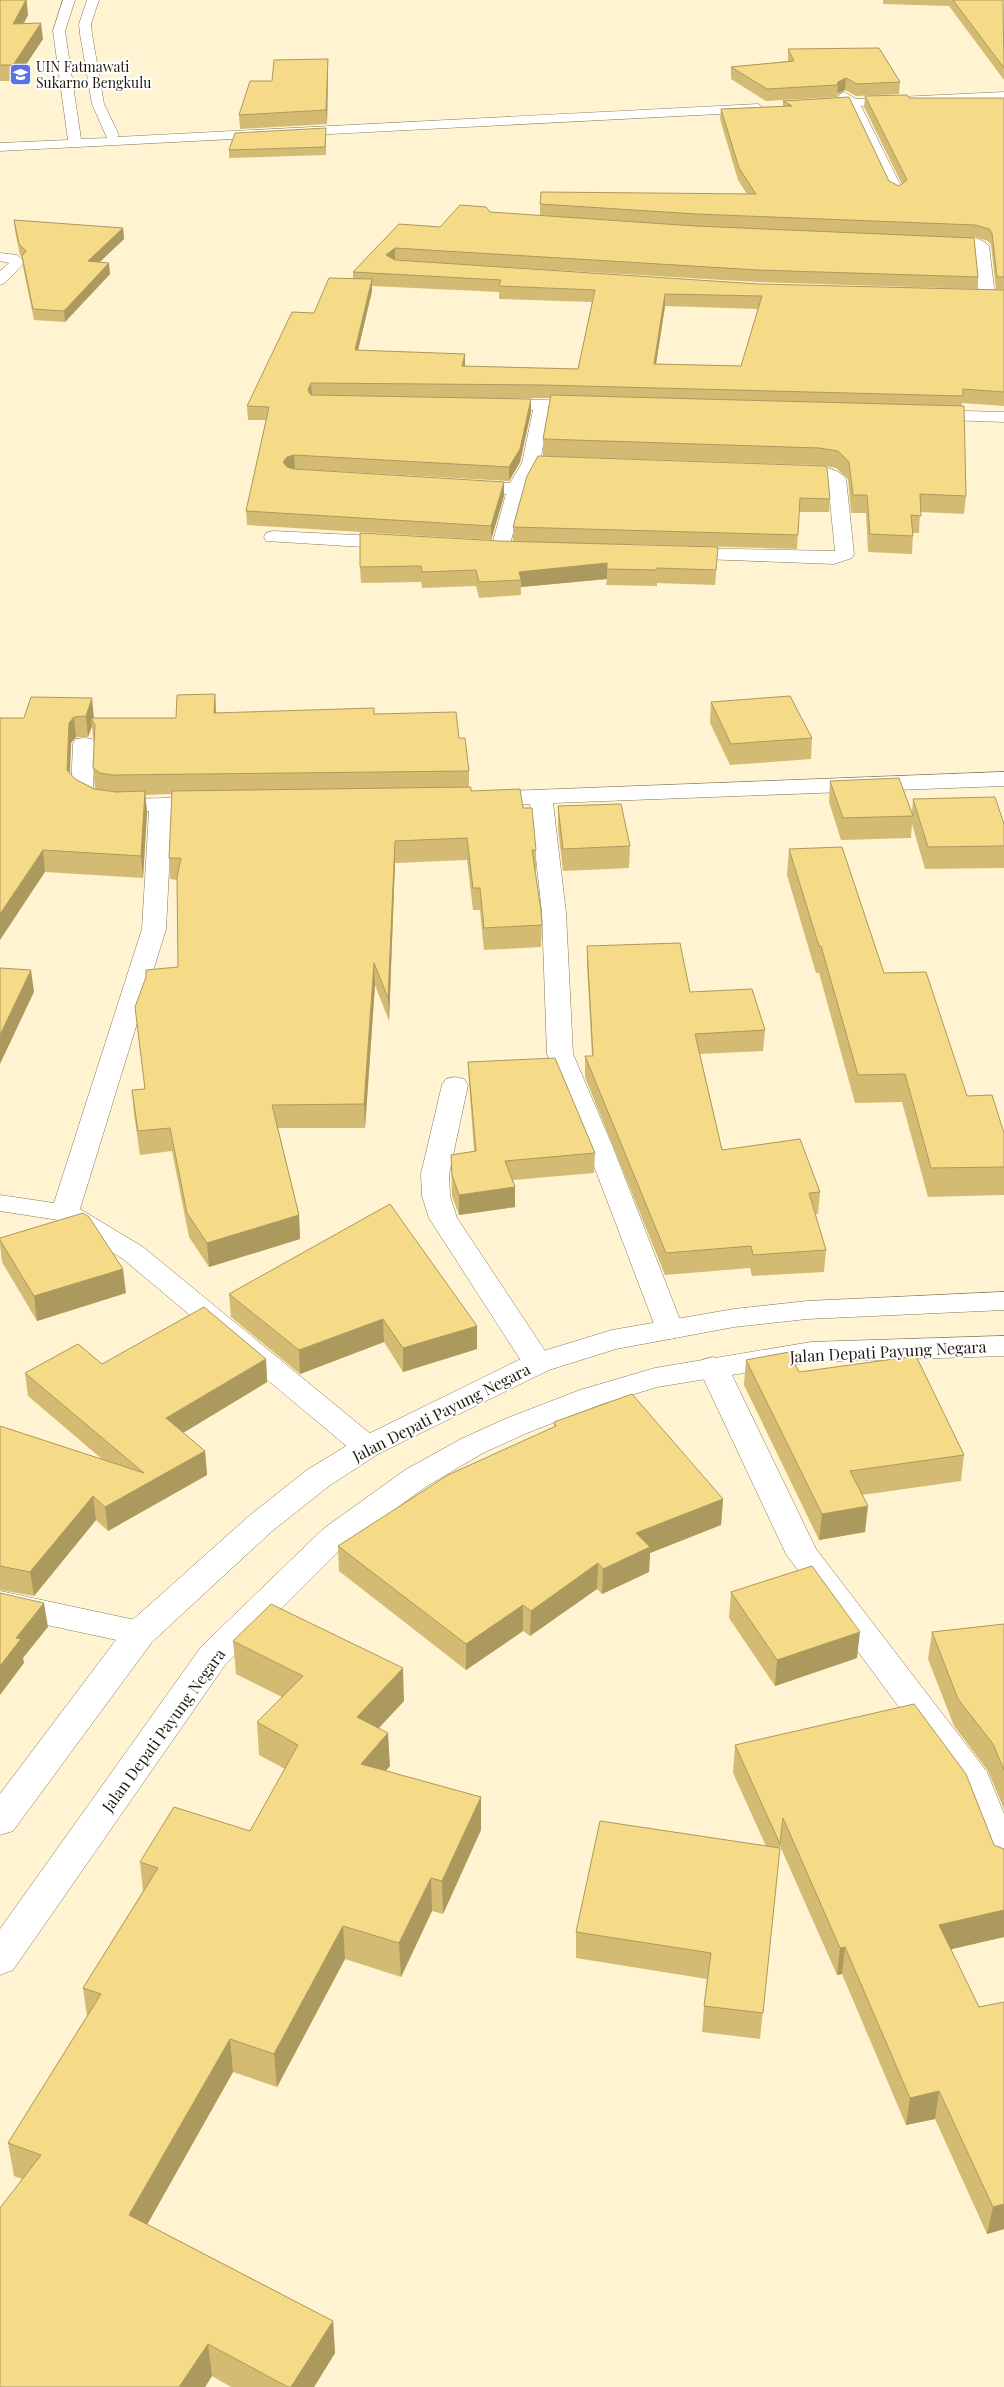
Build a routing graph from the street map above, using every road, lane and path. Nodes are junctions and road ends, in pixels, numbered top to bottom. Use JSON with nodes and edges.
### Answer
{"nodes":[{"id":1,"x":69,"y":0,"type":"edge"},
{"id":2,"x":93,"y":0,"type":"edge"},
{"id":3,"x":1004,"y":90,"type":"edge"},
{"id":4,"x":1004,"y":96,"type":"edge"},
{"id":5,"x":97,"y":98,"type":"junction"},
{"id":6,"x":70,"y":99,"type":"junction"},
{"id":7,"x":849,"y":99,"type":"junction"},
{"id":8,"x":798,"y":102,"type":"edge"},
{"id":9,"x":769,"y":104,"type":"edge"},
{"id":10,"x":292,"y":129,"type":"junction"},
{"id":11,"x":112,"y":135,"type":"junction"},
{"id":12,"x":75,"y":140,"type":"junction"},
{"id":13,"x":0,"y":141,"type":"edge"},
{"id":14,"x":0,"y":147,"type":"edge"},
{"id":15,"x":897,"y":192,"type":"edge"},
{"id":16,"x":919,"y":240,"type":"edge"},
{"id":17,"x":0,"y":257,"type":"edge"},
{"id":18,"x":0,"y":280,"type":"edge"},
{"id":19,"x":968,"y":295,"type":"edge"},
{"id":20,"x":987,"y":296,"type":"junction"},
{"id":21,"x":1004,"y":296,"type":"edge"},
{"id":22,"x":474,"y":404,"type":"edge"},
{"id":23,"x":542,"y":404,"type":"junction"},
{"id":24,"x":601,"y":406,"type":"edge"},
{"id":25,"x":906,"y":415,"type":"edge"},
{"id":26,"x":1004,"y":417,"type":"edge"},
{"id":27,"x":531,"y":463,"type":"junction"},
{"id":28,"x":551,"y":464,"type":"edge"},
{"id":29,"x":778,"y":471,"type":"edge"},
{"id":30,"x":449,"y":485,"type":"edge"},
{"id":31,"x":516,"y":489,"type":"junction"},
{"id":32,"x":273,"y":537,"type":"dead end"},
{"id":33,"x":411,"y":544,"type":"edge"},
{"id":34,"x":481,"y":547,"type":"edge"},
{"id":35,"x":500,"y":548,"type":"junction"},
{"id":36,"x":520,"y":549,"type":"edge"},
{"id":37,"x":669,"y":553,"type":"edge"},
{"id":38,"x":84,"y":744,"type":"dead end"},
{"id":39,"x":1004,"y":779,"type":"edge"},
{"id":40,"x":541,"y":799,"type":"junction"},
{"id":41,"x":461,"y":800,"type":"edge"},
{"id":42,"x":229,"y":802,"type":"edge"},
{"id":43,"x":161,"y":803,"type":"junction"},
{"id":44,"x":455,"y":1085,"type":"dead end"},
{"id":45,"x":0,"y":1203,"type":"edge"},
{"id":46,"x":65,"y":1213,"type":"junction"},
{"id":47,"x":1004,"y":1301,"type":"edge"},
{"id":48,"x":669,"y":1330,"type":"junction"},
{"id":49,"x":1004,"y":1346,"type":"edge"},
{"id":50,"x":538,"y":1363,"type":"junction"},
{"id":51,"x":713,"y":1367,"type":"junction"},
{"id":52,"x":367,"y":1446,"type":"junction"},
{"id":53,"x":0,"y":1603,"type":"edge"},
{"id":54,"x":140,"y":1633,"type":"junction"},
{"id":55,"x":0,"y":1820,"type":"edge"},
{"id":56,"x":1004,"y":1862,"type":"edge"},
{"id":57,"x":0,"y":1959,"type":"edge"}],
"edges":[{"from":1,"to":6,"type":"main road"},
{"from":2,"to":5,"type":"main road"},
{"from":3,"to":7,"type":"main road"},
{"from":4,"to":7,"type":"main road"},
{"from":5,"to":6,"type":"main road"},
{"from":5,"to":11,"type":"main road"},
{"from":6,"to":12,"type":"main road"},
{"from":7,"to":8,"type":"main road"},
{"from":7,"to":15,"type":"main road"},
{"from":9,"to":10,"type":"main road"},
{"from":10,"to":11,"type":"main road"},
{"from":10,"to":12,"type":"main road"},
{"from":11,"to":12,"type":"main road"},
{"from":12,"to":13,"type":"main road"},
{"from":12,"to":14,"type":"main road"},
{"from":16,"to":20,"type":"main road"},
{"from":17,"to":18,"type":"main road"},
{"from":19,"to":20,"type":"main road"},
{"from":20,"to":21,"type":"main road"},
{"from":22,"to":23,"type":"main road"},
{"from":23,"to":24,"type":"main road"},
{"from":23,"to":27,"type":"main road"},
{"from":25,"to":26,"type":"main road"},
{"from":27,"to":28,"type":"main road"},
{"from":27,"to":31,"type":"main road"},
{"from":29,"to":37,"type":"main road"},
{"from":30,"to":31,"type":"main road"},
{"from":31,"to":35,"type":"main road"},
{"from":32,"to":33,"type":"main road"},
{"from":34,"to":35,"type":"main road"},
{"from":35,"to":36,"type":"main road"},
{"from":38,"to":43,"type":"main road"},
{"from":39,"to":40,"type":"main road"},
{"from":40,"to":41,"type":"main road"},
{"from":40,"to":48,"type":"main road"},
{"from":42,"to":43,"type":"main road"},
{"from":43,"to":46,"type":"main road"},
{"from":44,"to":50,"type":"main road"},
{"from":45,"to":46,"type":"main road"},
{"from":46,"to":52,"type":"main road"},
{"from":47,"to":48,"type":"main road","name":"Jalan Depati Payung Negara"},
{"from":48,"to":50,"type":"main road","name":"Jalan Depati Payung Negara"},
{"from":49,"to":51,"type":"main road","name":"Jalan Depati Payung Negara"},
{"from":50,"to":52,"type":"main road","name":"Jalan Depati Payung Negara"},
{"from":51,"to":56,"type":"main road"},
{"from":51,"to":57,"type":"main road","name":"Jalan Depati Payung Negara"},
{"from":52,"to":54,"type":"main road","name":"Jalan Depati Payung Negara"},
{"from":53,"to":54,"type":"main road"},
{"from":54,"to":55,"type":"main road","name":"Jalan Depati Payung Negara"}]}
